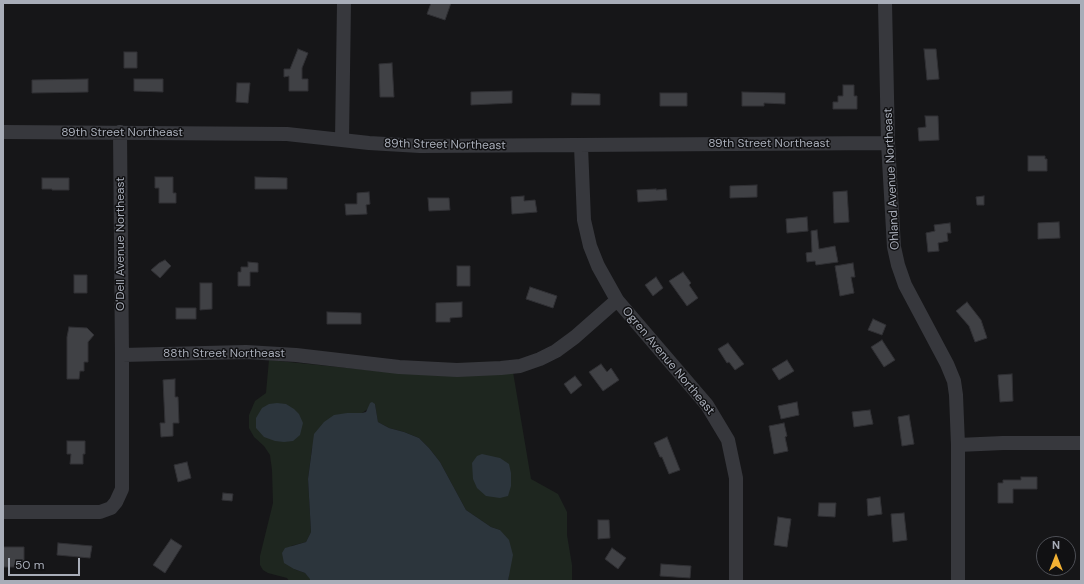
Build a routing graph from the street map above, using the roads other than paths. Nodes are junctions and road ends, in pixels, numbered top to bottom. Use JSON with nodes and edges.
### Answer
{"nodes":[{"id":1,"x":344,"y":3,"type":"edge"},
{"id":2,"x":885,"y":3,"type":"edge"},
{"id":3,"x":3,"y":132,"type":"edge"},
{"id":4,"x":120,"y":132,"type":"junction"},
{"id":5,"x":342,"y":140,"type":"junction"},
{"id":6,"x":888,"y":143,"type":"junction"},
{"id":7,"x":582,"y":146,"type":"junction"},
{"id":8,"x":617,"y":300,"type":"junction"},
{"id":9,"x":122,"y":355,"type":"junction"},
{"id":10,"x":1081,"y":443,"type":"edge"},
{"id":11,"x":958,"y":445,"type":"junction"},
{"id":12,"x":3,"y":512,"type":"edge"},
{"id":13,"x":736,"y":581,"type":"edge"},
{"id":14,"x":958,"y":581,"type":"edge"}],
"edges":[{"from":1,"to":5,"type":"street"},
{"from":2,"to":6,"type":"street","name":"Ohland Avenue Northeast"},
{"from":3,"to":4,"type":"street","name":"89th Street Northeast"},
{"from":4,"to":5,"type":"street","name":"89th Street Northeast"},
{"from":4,"to":9,"type":"street","name":"O'Dell Avenue Northeast"},
{"from":5,"to":7,"type":"street","name":"89th Street Northeast"},
{"from":6,"to":7,"type":"street","name":"89th Street Northeast"},
{"from":6,"to":11,"type":"street","name":"Ohland Avenue Northeast"},
{"from":7,"to":8,"type":"street","name":"Ogren Avenue Northeast"},
{"from":8,"to":9,"type":"street","name":"88th Street Northeast"},
{"from":8,"to":13,"type":"street","name":"Ogren Avenue Northeast"},
{"from":9,"to":12,"type":"street"},
{"from":10,"to":11,"type":"street"},
{"from":11,"to":14,"type":"street","name":"Ohland Avenue Northeast"}]}
